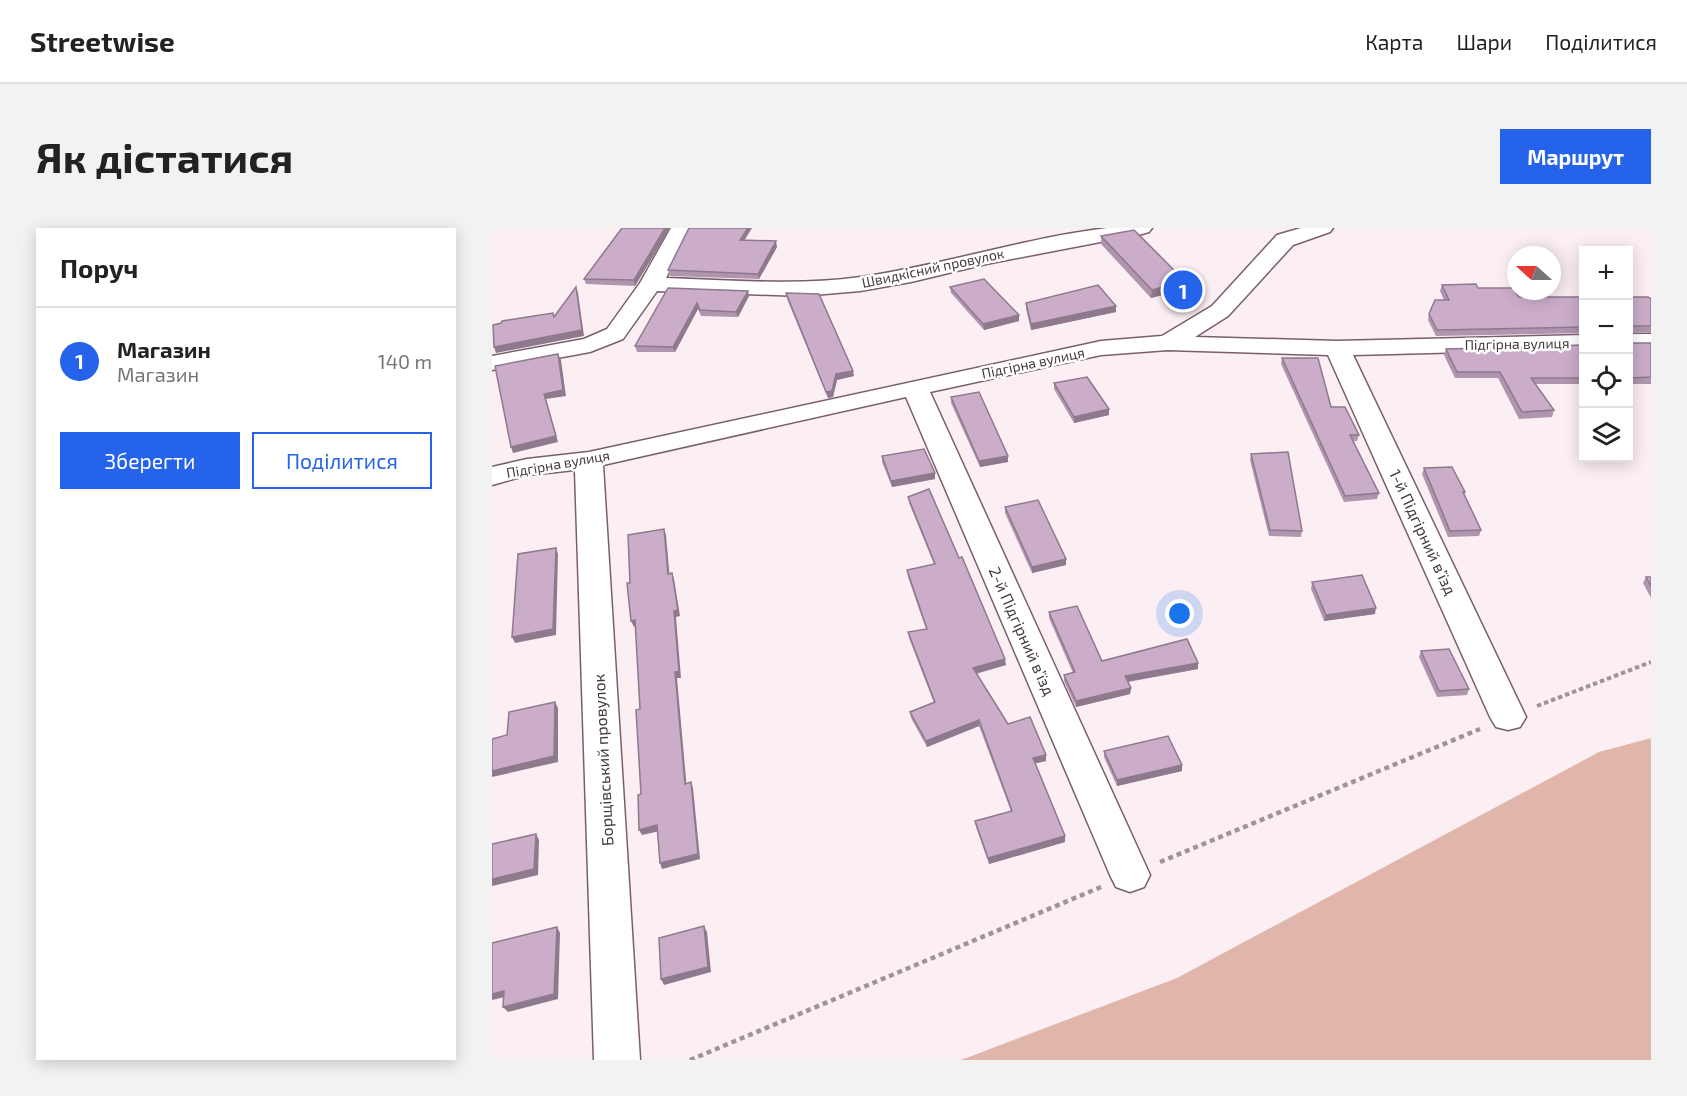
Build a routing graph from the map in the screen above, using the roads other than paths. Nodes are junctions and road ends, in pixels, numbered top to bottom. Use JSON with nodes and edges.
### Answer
{"nodes":[{"id":1,"x":681,"y":228,"type":"edge"},
{"id":2,"x":1142,"y":228,"type":"edge"},
{"id":3,"x":1323,"y":228,"type":"edge"},
{"id":4,"x":1276,"y":234,"type":"edge"},
{"id":5,"x":651,"y":284,"type":"junction"},
{"id":6,"x":1633,"y":341,"type":"edge"},
{"id":7,"x":1651,"y":341,"type":"edge"},
{"id":8,"x":1579,"y":342,"type":"edge"},
{"id":9,"x":1168,"y":343,"type":"junction"},
{"id":10,"x":1337,"y":348,"type":"junction"},
{"id":11,"x":492,"y":363,"type":"edge"},
{"id":12,"x":915,"y":387,"type":"junction"},
{"id":13,"x":589,"y":460,"type":"junction"},
{"id":14,"x":492,"y":476,"type":"edge"},
{"id":15,"x":1508,"y":717,"type":"road end"},
{"id":16,"x":1130,"y":875,"type":"road end"},
{"id":17,"x":617,"y":1060,"type":"edge"}],
"edges":[{"from":1,"to":5,"type":"street"},
{"from":2,"to":5,"type":"street","name":"Швидкісний провулок"},
{"from":3,"to":4,"type":"street"},
{"from":4,"to":9,"type":"street"},
{"from":5,"to":11,"type":"street"},
{"from":6,"to":7,"type":"street"},
{"from":8,"to":10,"type":"street","name":"Підгірна вулиця"},
{"from":9,"to":10,"type":"street","name":"Підгірна вулиця"},
{"from":9,"to":12,"type":"street","name":"Підгірна вулиця"},
{"from":10,"to":15,"type":"street","name":"1-й Підгірний в’їзд"},
{"from":12,"to":13,"type":"street","name":"Підгірна вулиця"},
{"from":12,"to":16,"type":"street","name":"2-й Підгірний в’їзд"},
{"from":13,"to":14,"type":"street","name":"Підгірна вулиця"},
{"from":13,"to":17,"type":"street","name":"Борщівський провулок"}]}
